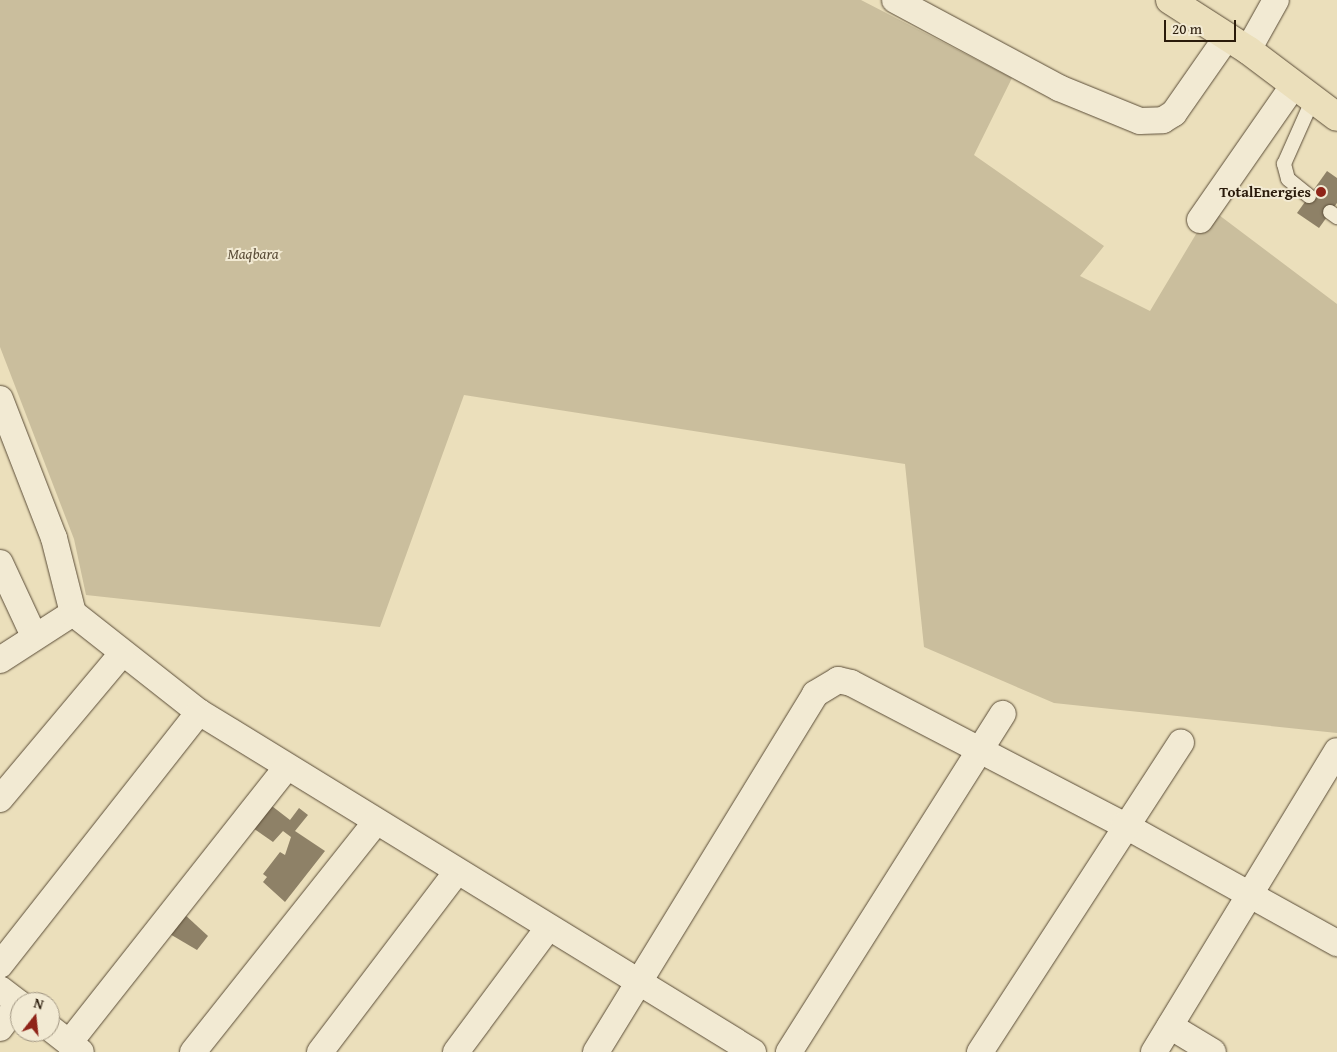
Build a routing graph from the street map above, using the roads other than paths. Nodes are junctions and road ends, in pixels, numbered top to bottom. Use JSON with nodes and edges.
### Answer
{"nodes":[{"id":1,"x":895,"y":0,"type":"edge"},
{"id":2,"x":1170,"y":0,"type":"edge"},
{"id":3,"x":1276,"y":0,"type":"edge"},
{"id":4,"x":1237,"y":43,"type":"junction"},
{"id":5,"x":1303,"y":92,"type":"junction"},
{"id":6,"x":1337,"y":117,"type":"edge"},
{"id":7,"x":1309,"y":196,"type":"dead end"},
{"id":8,"x":1200,"y":220,"type":"dead end"},
{"id":9,"x":0,"y":399,"type":"edge"},
{"id":10,"x":0,"y":563,"type":"edge"},
{"id":11,"x":73,"y":613,"type":"junction"},
{"id":12,"x":34,"y":636,"type":"junction"},
{"id":13,"x":121,"y":655,"type":"junction"},
{"id":14,"x":0,"y":660,"type":"edge"},
{"id":15,"x":199,"y":712,"type":"junction"},
{"id":16,"x":1002,"y":714,"type":"dead end"},
{"id":17,"x":1181,"y":743,"type":"dead end"},
{"id":18,"x":979,"y":750,"type":"junction"},
{"id":19,"x":1337,"y":751,"type":"edge"},
{"id":20,"x":287,"y":767,"type":"junction"},
{"id":21,"x":0,"y":799,"type":"edge"},
{"id":22,"x":376,"y":822,"type":"junction"},
{"id":23,"x":1124,"y":825,"type":"junction"},
{"id":24,"x":456,"y":873,"type":"junction"},
{"id":25,"x":1249,"y":896,"type":"junction"},
{"id":26,"x":548,"y":928,"type":"junction"},
{"id":27,"x":1337,"y":943,"type":"edge"},
{"id":28,"x":0,"y":965,"type":"edge"},
{"id":29,"x":640,"y":981,"type":"junction"},
{"id":30,"x":10,"y":1006,"type":"edge"},
{"id":31,"x":1170,"y":1026,"type":"junction"},
{"id":32,"x":0,"y":1028,"type":"edge"},
{"id":33,"x":67,"y":1041,"type":"edge"},
{"id":34,"x":193,"y":1052,"type":"edge"},
{"id":35,"x":320,"y":1052,"type":"edge"},
{"id":36,"x":456,"y":1052,"type":"edge"},
{"id":37,"x":596,"y":1052,"type":"edge"},
{"id":38,"x":753,"y":1052,"type":"edge"},
{"id":39,"x":789,"y":1052,"type":"edge"},
{"id":40,"x":980,"y":1052,"type":"edge"},
{"id":41,"x":1154,"y":1052,"type":"edge"},
{"id":42,"x":1213,"y":1052,"type":"edge"}],
"edges":[{"from":1,"to":4,"type":"street"},
{"from":2,"to":4,"type":"highway"},
{"from":3,"to":4,"type":"street"},
{"from":4,"to":5,"type":"highway"},
{"from":5,"to":6,"type":"highway"},
{"from":5,"to":7,"type":"lane"},
{"from":5,"to":8,"type":"street"},
{"from":9,"to":11,"type":"street"},
{"from":10,"to":12,"type":"street"},
{"from":11,"to":12,"type":"street"},
{"from":11,"to":13,"type":"street"},
{"from":12,"to":14,"type":"street"},
{"from":13,"to":15,"type":"street"},
{"from":13,"to":21,"type":"street"},
{"from":15,"to":20,"type":"street"},
{"from":15,"to":28,"type":"street"},
{"from":16,"to":18,"type":"street"},
{"from":17,"to":23,"type":"street"},
{"from":18,"to":23,"type":"street"},
{"from":18,"to":29,"type":"street"},
{"from":18,"to":39,"type":"street"},
{"from":19,"to":25,"type":"street"},
{"from":20,"to":22,"type":"street"},
{"from":20,"to":33,"type":"street"},
{"from":22,"to":24,"type":"street"},
{"from":22,"to":34,"type":"street"},
{"from":23,"to":25,"type":"street"},
{"from":23,"to":40,"type":"street"},
{"from":24,"to":26,"type":"street"},
{"from":24,"to":35,"type":"street"},
{"from":25,"to":27,"type":"street"},
{"from":25,"to":31,"type":"street"},
{"from":26,"to":29,"type":"street"},
{"from":26,"to":36,"type":"street"},
{"from":29,"to":37,"type":"street"},
{"from":29,"to":38,"type":"street"},
{"from":30,"to":32,"type":"street"},
{"from":31,"to":41,"type":"street"},
{"from":31,"to":42,"type":"street"}]}
